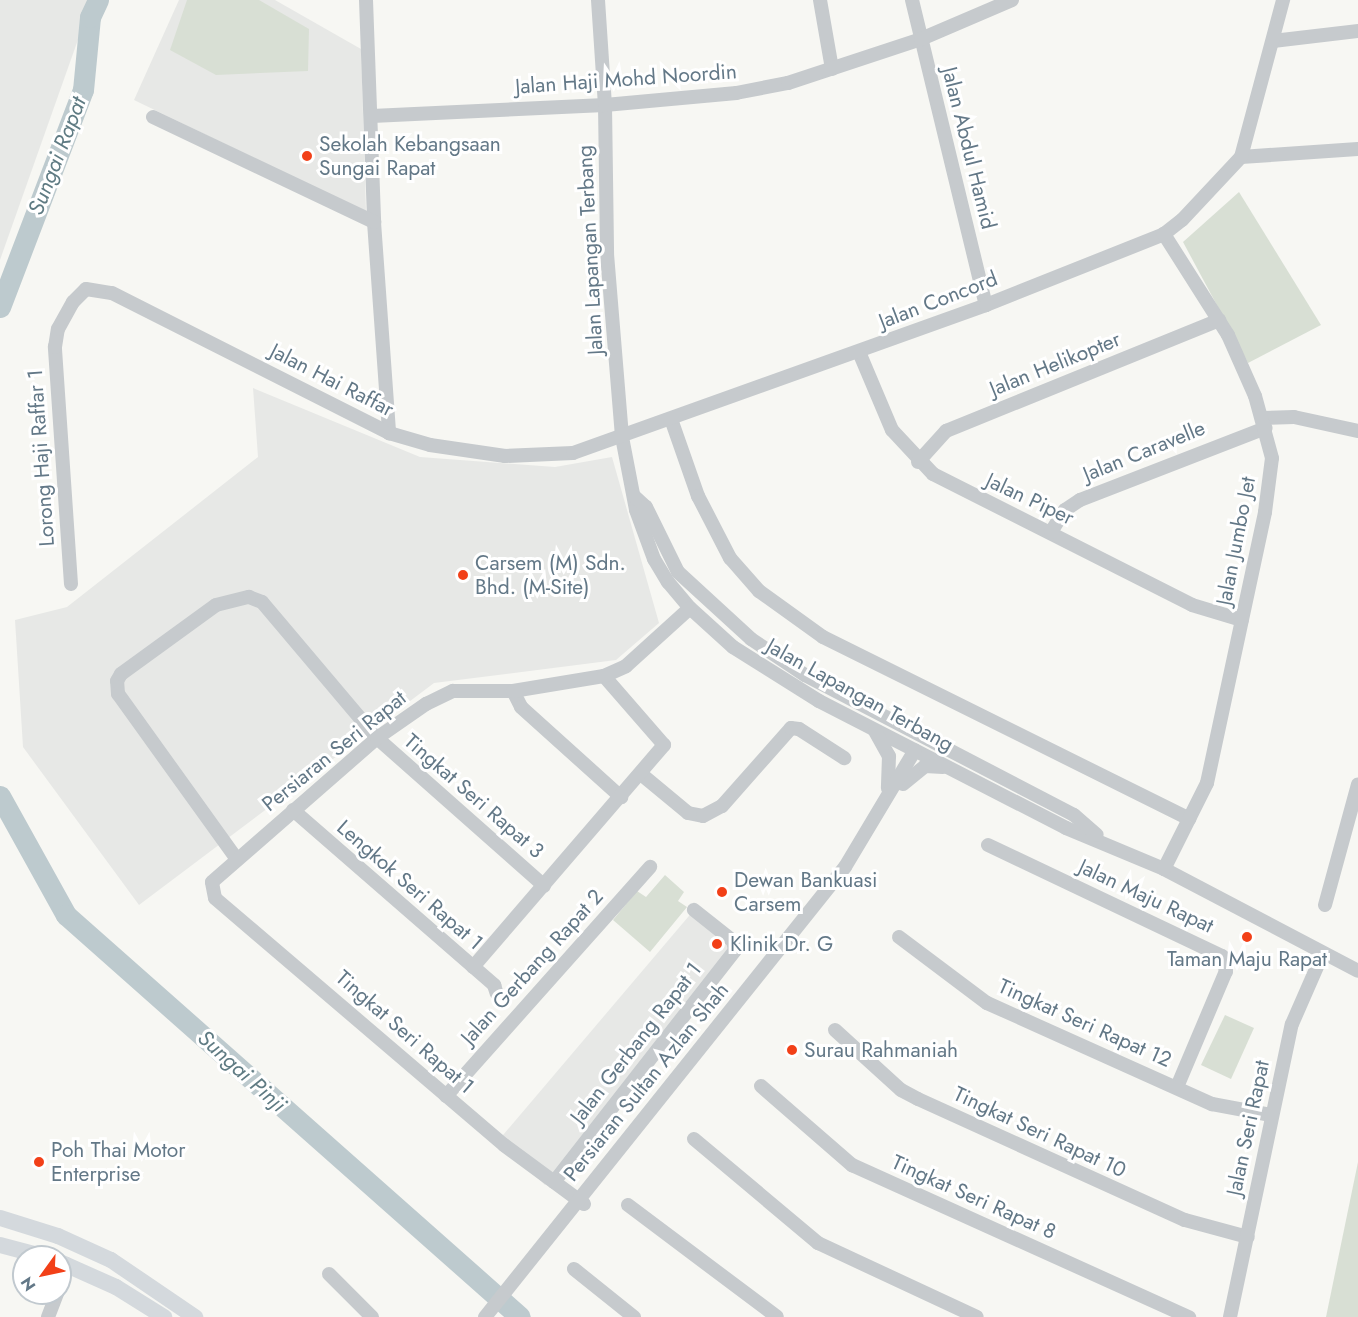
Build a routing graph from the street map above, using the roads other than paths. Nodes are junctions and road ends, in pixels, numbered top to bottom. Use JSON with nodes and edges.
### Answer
{"nodes":[{"id":1,"x":366,"y":0,"type":"edge"},
{"id":2,"x":598,"y":0,"type":"edge"},
{"id":3,"x":820,"y":0,"type":"edge"},
{"id":4,"x":912,"y":0,"type":"edge"},
{"id":5,"x":1012,"y":0,"type":"edge"},
{"id":6,"x":1283,"y":0,"type":"edge"},
{"id":7,"x":1358,"y":31,"type":"edge"},
{"id":8,"x":921,"y":39,"type":"junction"},
{"id":9,"x":1273,"y":41,"type":"junction"},
{"id":10,"x":832,"y":69,"type":"junction"},
{"id":11,"x":605,"y":105,"type":"junction"},
{"id":12,"x":372,"y":116,"type":"junction"},
{"id":13,"x":153,"y":117,"type":"dead end"},
{"id":14,"x":1358,"y":149,"type":"edge"},
{"id":15,"x":1242,"y":157,"type":"junction"},
{"id":16,"x":374,"y":222,"type":"junction"},
{"id":17,"x":1164,"y":234,"type":"junction"},
{"id":18,"x":986,"y":305,"type":"junction"},
{"id":19,"x":1219,"y":320,"type":"junction"},
{"id":20,"x":58,"y":329,"type":"joint"},
{"id":21,"x":859,"y":352,"type":"junction"},
{"id":22,"x":671,"y":419,"type":"junction"},
{"id":23,"x":1264,"y":423,"type":"junction"},
{"id":24,"x":1358,"y":431,"type":"edge"},
{"id":25,"x":389,"y":433,"type":"junction"},
{"id":26,"x":622,"y":437,"type":"junction"},
{"id":27,"x":918,"y":462,"type":"junction"},
{"id":28,"x":634,"y":496,"type":"junction"},
{"id":29,"x":1051,"y":532,"type":"junction"},
{"id":30,"x":678,"y":572,"type":"junction"},
{"id":31,"x":71,"y":584,"type":"dead end"},
{"id":32,"x":690,"y":608,"type":"junction"},
{"id":33,"x":721,"y":614,"type":"junction"},
{"id":34,"x":1242,"y":620,"type":"junction"},
{"id":35,"x":604,"y":676,"type":"junction"},
{"id":36,"x":513,"y":691,"type":"junction"},
{"id":37,"x":843,"y":695,"type":"junction"},
{"id":38,"x":874,"y":729,"type":"junction"},
{"id":39,"x":377,"y":738,"type":"junction"},
{"id":40,"x":919,"y":750,"type":"junction"},
{"id":41,"x":844,"y":758,"type":"dead end"},
{"id":42,"x":959,"y":772,"type":"junction"},
{"id":43,"x":641,"y":774,"type":"junction"},
{"id":44,"x":903,"y":784,"type":"junction"},
{"id":45,"x":1358,"y":784,"type":"edge"},
{"id":46,"x":1032,"y":794,"type":"junction"},
{"id":47,"x":621,"y":797,"type":"junction"},
{"id":48,"x":884,"y":802,"type":"junction"},
{"id":49,"x":293,"y":810,"type":"junction"},
{"id":50,"x":1189,"y":819,"type":"junction"},
{"id":51,"x":1104,"y":841,"type":"junction"},
{"id":52,"x":988,"y":845,"type":"dead end"},
{"id":53,"x":236,"y":858,"type":"junction"},
{"id":54,"x":650,"y":867,"type":"dead end"},
{"id":55,"x":1164,"y":869,"type":"junction"},
{"id":56,"x":212,"y":882,"type":"joint"},
{"id":57,"x":544,"y":886,"type":"junction"},
{"id":58,"x":1325,"y":905,"type":"dead end"},
{"id":59,"x":694,"y":910,"type":"dead end"},
{"id":60,"x":899,"y":937,"type":"dead end"},
{"id":61,"x":1323,"y":953,"type":"junction"},
{"id":62,"x":473,"y":967,"type":"junction"},
{"id":63,"x":1358,"y":971,"type":"edge"},
{"id":64,"x":497,"y":994,"type":"dead end"},
{"id":65,"x":835,"y":1030,"type":"dead end"},
{"id":66,"x":761,"y":1086,"type":"dead end"},
{"id":67,"x":1178,"y":1087,"type":"junction"},
{"id":68,"x":446,"y":1096,"type":"junction"},
{"id":69,"x":1271,"y":1115,"type":"junction"},
{"id":70,"x":694,"y":1138,"type":"dead end"},
{"id":71,"x":554,"y":1182,"type":"junction"},
{"id":72,"x":581,"y":1202,"type":"junction"},
{"id":73,"x":628,"y":1204,"type":"dead end"},
{"id":74,"x":0,"y":1218,"type":"edge"},
{"id":75,"x":1248,"y":1237,"type":"junction"},
{"id":76,"x":72,"y":1267,"type":"edge"},
{"id":77,"x":574,"y":1269,"type":"dead end"},
{"id":78,"x":526,"y":1270,"type":"junction"},
{"id":79,"x":329,"y":1274,"type":"dead end"},
{"id":80,"x":164,"y":1317,"type":"edge"},
{"id":81,"x":195,"y":1317,"type":"edge"},
{"id":82,"x":372,"y":1317,"type":"edge"},
{"id":83,"x":485,"y":1317,"type":"edge"},
{"id":84,"x":494,"y":1317,"type":"edge"},
{"id":85,"x":634,"y":1317,"type":"edge"},
{"id":86,"x":777,"y":1317,"type":"edge"},
{"id":87,"x":978,"y":1317,"type":"edge"},
{"id":88,"x":1189,"y":1317,"type":"edge"},
{"id":89,"x":1230,"y":1317,"type":"edge"}],
"edges":[{"from":1,"to":12,"type":"street"},
{"from":2,"to":11,"type":"street","name":"Jalan Lapangan Terbang"},
{"from":3,"to":10,"type":"street"},
{"from":4,"to":8,"type":"street","name":"Jalan Abdul Hamid"},
{"from":5,"to":8,"type":"street","name":"Jalan Haji Mohd Noordin"},
{"from":6,"to":9,"type":"street"},
{"from":7,"to":9,"type":"street"},
{"from":8,"to":10,"type":"street","name":"Jalan Haji Mohd Noordin"},
{"from":8,"to":18,"type":"street","name":"Jalan Abdul Hamid"},
{"from":9,"to":15,"type":"street"},
{"from":10,"to":11,"type":"street","name":"Jalan Haji Mohd Noordin"},
{"from":11,"to":12,"type":"street","name":"Jalan Haji Mohd Noordin"},
{"from":11,"to":26,"type":"street","name":"Jalan Lapangan Terbang"},
{"from":12,"to":16,"type":"street"},
{"from":13,"to":16,"type":"street"},
{"from":14,"to":15,"type":"street"},
{"from":15,"to":17,"type":"street","name":"Jalan Concord"},
{"from":16,"to":25,"type":"street"},
{"from":17,"to":18,"type":"street","name":"Jalan Concord"},
{"from":17,"to":19,"type":"street","name":"Jalan Jumbo Jet"},
{"from":18,"to":21,"type":"street","name":"Jalan Concord"},
{"from":19,"to":23,"type":"street","name":"Jalan Jumbo Jet"},
{"from":19,"to":27,"type":"street","name":"Jalan Helikopter"},
{"from":20,"to":25,"type":"street","name":"Jalan Hai Raffar"},
{"from":20,"to":31,"type":"street","name":"Lorong Haji Raffar 1"},
{"from":21,"to":22,"type":"street","name":"Jalan Concord"},
{"from":21,"to":27,"type":"street","name":"Jalan Piper"},
{"from":22,"to":26,"type":"street","name":"Jalan Concord"},
{"from":22,"to":50,"type":"street"},
{"from":23,"to":24,"type":"street","name":"Jalan Caravelle"},
{"from":23,"to":29,"type":"street","name":"Jalan Caravelle"},
{"from":23,"to":34,"type":"street","name":"Jalan Jumbo Jet"},
{"from":25,"to":26,"type":"street","name":"Jalan Hai Raffar"},
{"from":26,"to":28,"type":"street","name":"Jalan Lapangan Terbang"},
{"from":27,"to":29,"type":"street","name":"Jalan Piper"},
{"from":28,"to":30,"type":"street","name":"Jalan Lapangan Terbang"},
{"from":28,"to":32,"type":"street","name":"Jalan Lapangan Terbang"},
{"from":29,"to":34,"type":"street","name":"Jalan Piper"},
{"from":30,"to":32,"type":"street"},
{"from":30,"to":33,"type":"street","name":"Jalan Lapangan Terbang"},
{"from":32,"to":33,"type":"street"},
{"from":32,"to":35,"type":"street","name":"Persiaran Seri Rapat"},
{"from":32,"to":38,"type":"street","name":"Jalan Lapangan Terbang"},
{"from":33,"to":37,"type":"street","name":"Jalan Lapangan Terbang"},
{"from":34,"to":50,"type":"street","name":"Jalan Jumbo Jet"},
{"from":35,"to":36,"type":"street","name":"Persiaran Seri Rapat"},
{"from":35,"to":43,"type":"street"},
{"from":36,"to":39,"type":"street","name":"Persiaran Seri Rapat"},
{"from":36,"to":47,"type":"street"},
{"from":37,"to":40,"type":"street"},
{"from":37,"to":46,"type":"street","name":"Jalan Lapangan Terbang"},
{"from":38,"to":40,"type":"street","name":"Jalan Lapangan Terbang"},
{"from":38,"to":48,"type":"street"},
{"from":39,"to":49,"type":"street","name":"Persiaran Seri Rapat"},
{"from":39,"to":53,"type":"street","name":"Tingkat Seri Rapat 3"},
{"from":39,"to":57,"type":"street","name":"Tingkat Seri Rapat 3"},
{"from":40,"to":42,"type":"street","name":"Jalan Lapangan Terbang"},
{"from":40,"to":44,"type":"street","name":"Persiaran Sultan Azlan Shah"},
{"from":40,"to":46,"type":"street"},
{"from":40,"to":48,"type":"street","name":"Persiaran Sultan Azlan Shah"},
{"from":41,"to":43,"type":"street"},
{"from":42,"to":44,"type":"street"},
{"from":42,"to":51,"type":"street","name":"Jalan Lapangan Terbang"},
{"from":43,"to":47,"type":"street"},
{"from":44,"to":72,"type":"street","name":"Persiaran Sultan Azlan Shah"},
{"from":45,"to":58,"type":"street"},
{"from":46,"to":51,"type":"street","name":"Jalan Lapangan Terbang"},
{"from":47,"to":57,"type":"street"},
{"from":48,"to":72,"type":"street","name":"Persiaran Sultan Azlan Shah"},
{"from":49,"to":53,"type":"street","name":"Persiaran Seri Rapat"},
{"from":49,"to":62,"type":"street","name":"Lengkok Seri Rapat 1"},
{"from":50,"to":55,"type":"street","name":"Jalan Jumbo Jet"},
{"from":51,"to":55,"type":"street","name":"Jalan Lapangan Terbang"},
{"from":52,"to":67,"type":"street","name":"Jalan Maju Rapat"},
{"from":53,"to":56,"type":"street","name":"Persiaran Seri Rapat"},
{"from":54,"to":68,"type":"street","name":"Jalan Gerbang Rapat 2"},
{"from":55,"to":61,"type":"street","name":"Jalan Lapangan Terbang"},
{"from":56,"to":68,"type":"street","name":"Tingkat Seri Rapat 1"},
{"from":57,"to":62,"type":"street"},
{"from":59,"to":71,"type":"street","name":"Jalan Gerbang Rapat 1"},
{"from":60,"to":67,"type":"street","name":"Tingkat Seri Rapat 12"},
{"from":61,"to":63,"type":"street","name":"Jalan Lapangan Terbang"},
{"from":61,"to":69,"type":"street","name":"Jalan Seri Rapat"},
{"from":62,"to":64,"type":"street","name":"Lengkok Seri Rapat 1"},
{"from":65,"to":75,"type":"street","name":"Tingkat Seri Rapat 10"},
{"from":66,"to":88,"type":"street","name":"Tingkat Seri Rapat 8"},
{"from":67,"to":69,"type":"street","name":"Tingkat Seri Rapat 12"},
{"from":68,"to":71,"type":"street","name":"Tingkat Seri Rapat 1"},
{"from":69,"to":75,"type":"street","name":"Jalan Seri Rapat"},
{"from":70,"to":87,"type":"street"},
{"from":71,"to":72,"type":"street","name":"Tingkat Seri Rapat 1"},
{"from":72,"to":78,"type":"street","name":"Persiaran Sultan Azlan Shah"},
{"from":73,"to":86,"type":"street"},
{"from":74,"to":81,"type":"main road"},
{"from":75,"to":89,"type":"street","name":"Jalan Seri Rapat"},
{"from":76,"to":80,"type":"main road"},
{"from":77,"to":85,"type":"street"},
{"from":78,"to":83,"type":"street","name":"Persiaran Sultan Azlan Shah"},
{"from":78,"to":84,"type":"street","name":"Persiaran Sultan Azlan Shah"},
{"from":79,"to":82,"type":"street"}]}
